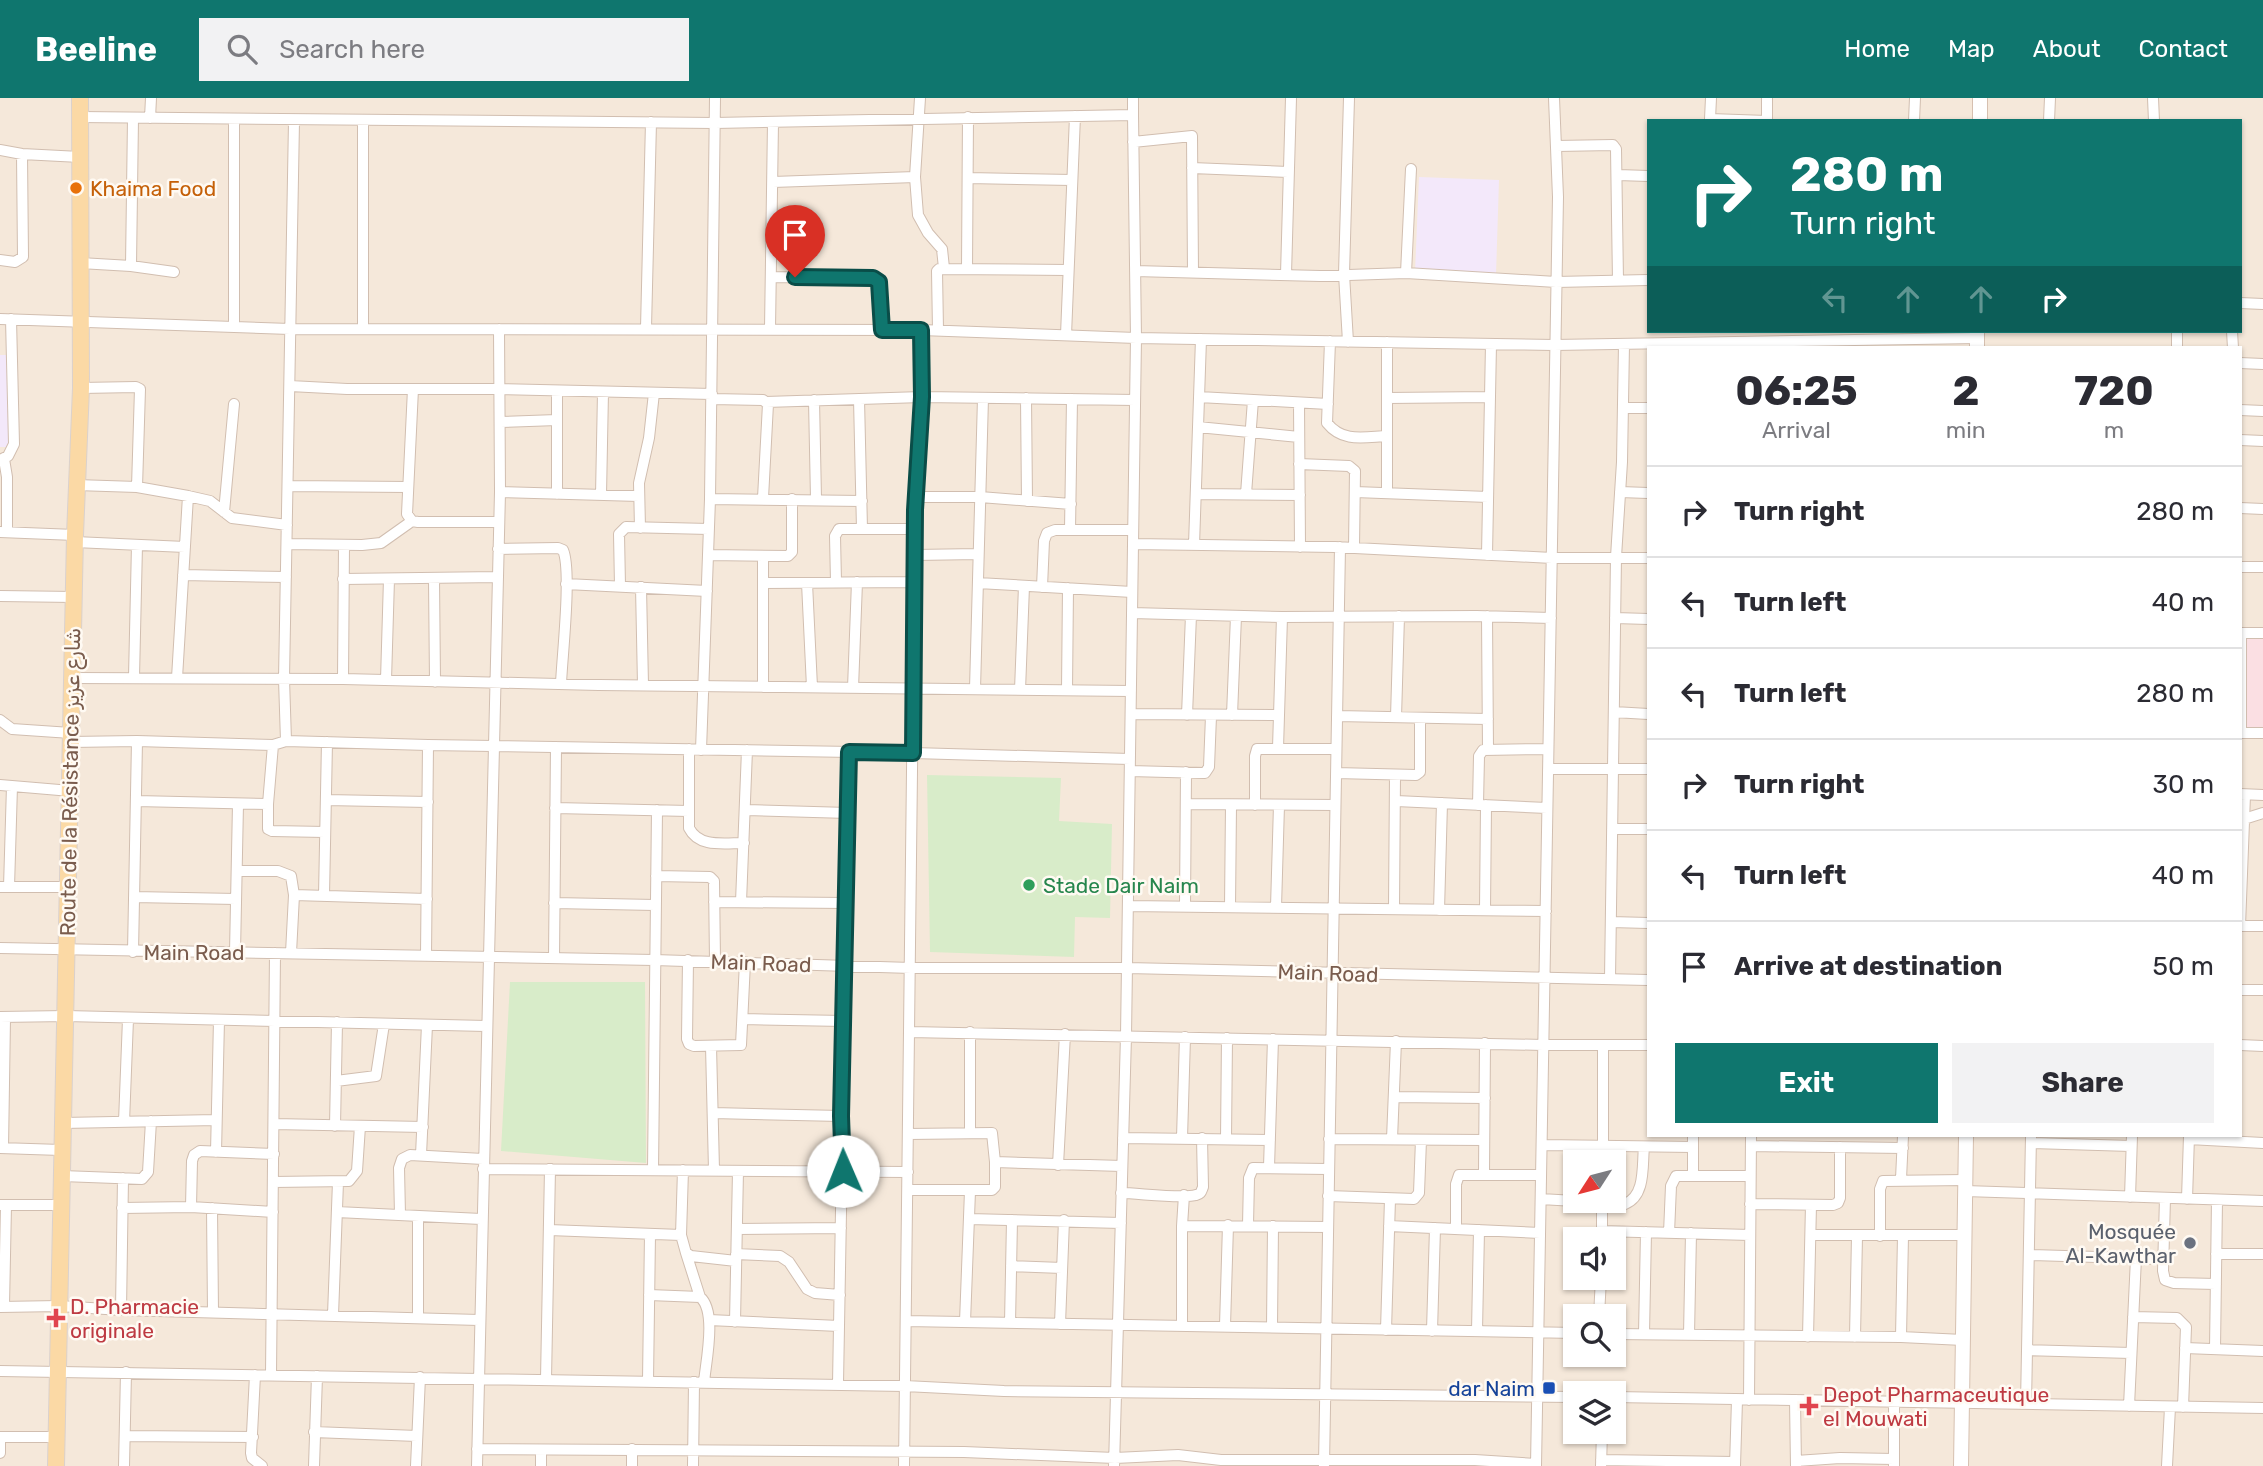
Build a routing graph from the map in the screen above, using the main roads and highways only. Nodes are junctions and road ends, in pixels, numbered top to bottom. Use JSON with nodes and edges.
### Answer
{"nodes":[{"id":1,"x":80,"y":98,"type":"edge"},
{"id":2,"x":56,"y":1466,"type":"edge"}],
"edges":[{"from":1,"to":2,"type":"main road","name":"Route de la Résistance شارع عزيز"}]}
